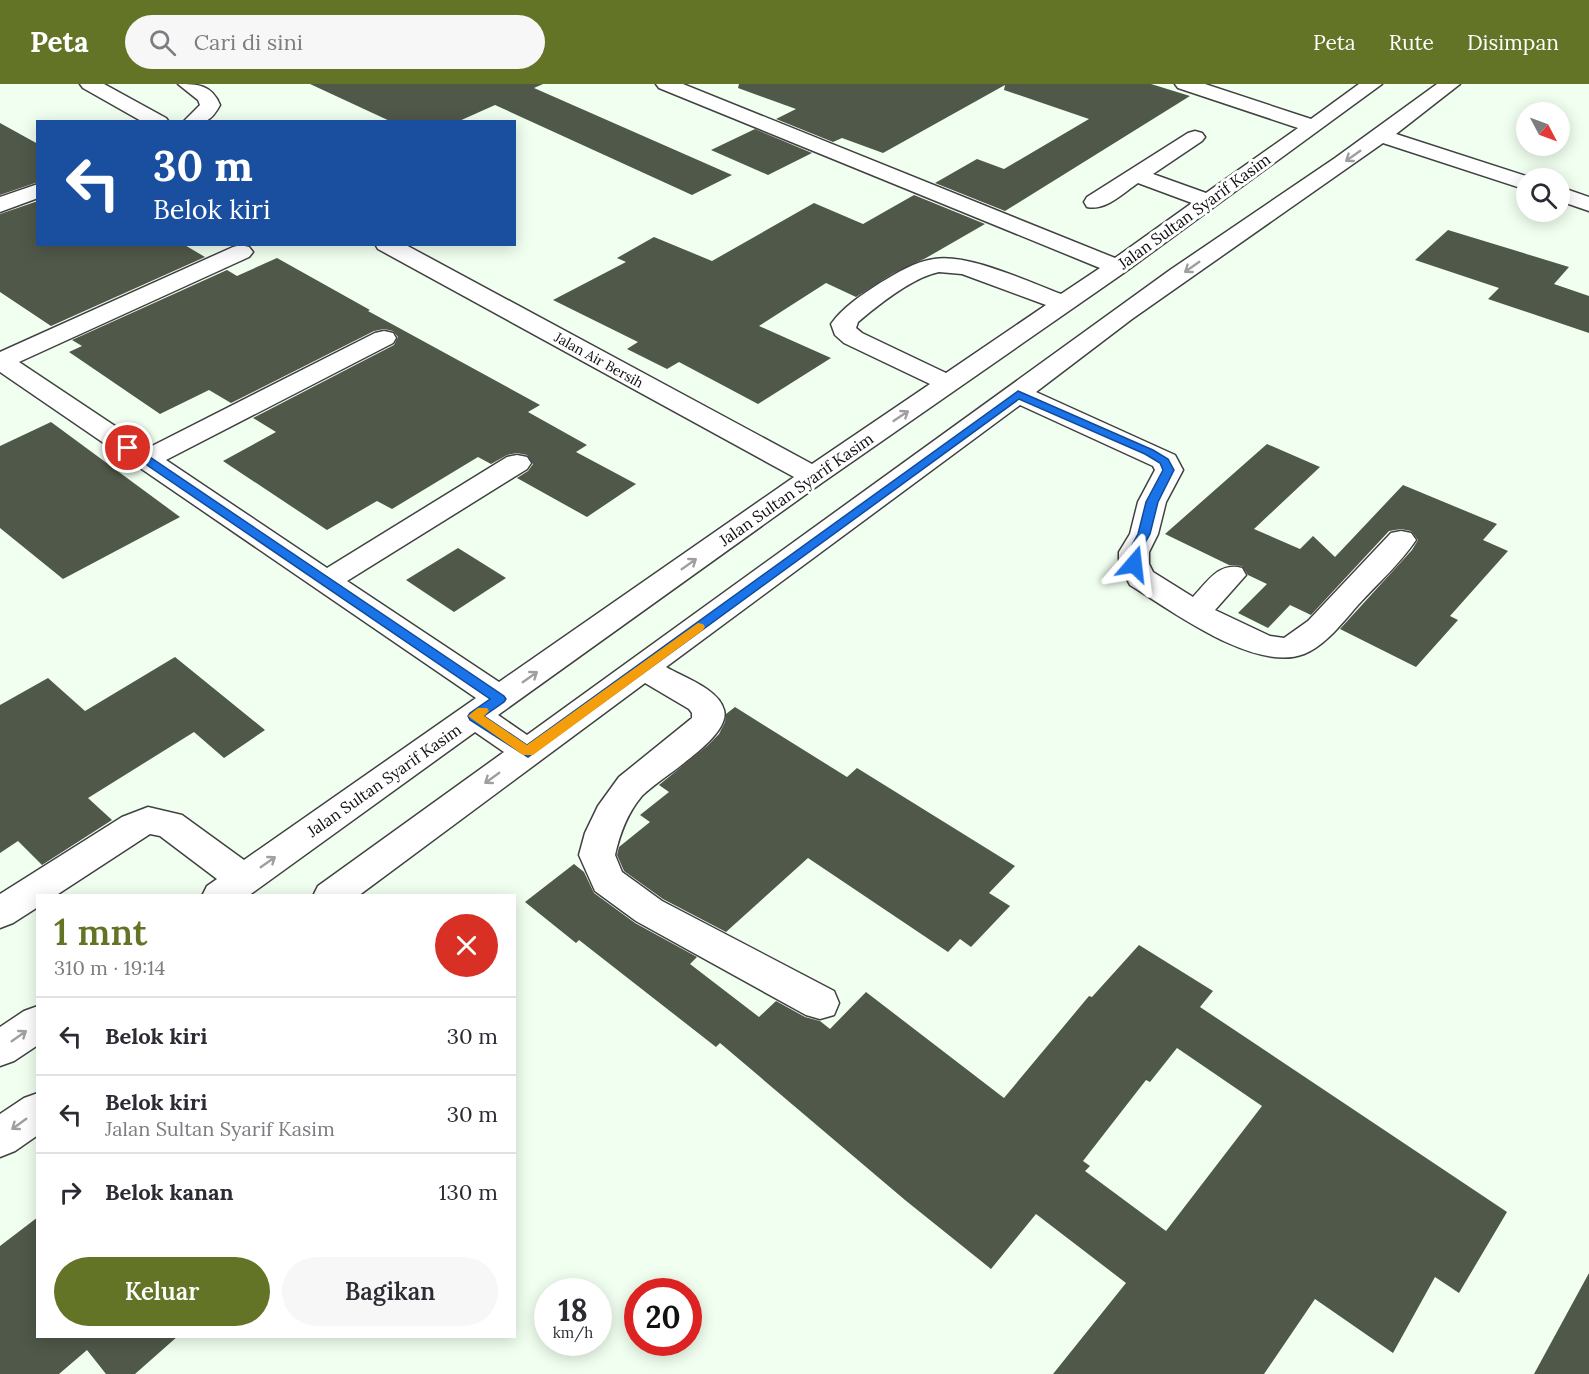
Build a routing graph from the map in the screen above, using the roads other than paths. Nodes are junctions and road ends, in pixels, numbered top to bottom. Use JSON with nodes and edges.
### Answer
{"nodes":[{"id":1,"x":188,"y":84,"type":"edge"},
{"id":2,"x":666,"y":84,"type":"edge"},
{"id":3,"x":1185,"y":84,"type":"edge"},
{"id":4,"x":1372,"y":84,"type":"edge"},
{"id":5,"x":1450,"y":84,"type":"edge"},
{"id":6,"x":95,"y":85,"type":"edge"},
{"id":7,"x":1263,"y":90,"type":"dead end"},
{"id":8,"x":1244,"y":104,"type":"junction"},
{"id":9,"x":156,"y":120,"type":"edge"},
{"id":10,"x":196,"y":120,"type":"edge"},
{"id":11,"x":1313,"y":126,"type":"junction"},
{"id":12,"x":1382,"y":136,"type":"junction"},
{"id":13,"x":1195,"y":137,"type":"dead end"},
{"id":14,"x":1135,"y":175,"type":"junction"},
{"id":15,"x":1516,"y":180,"type":"edge"},
{"id":16,"x":36,"y":191,"type":"edge"},
{"id":17,"x":1570,"y":197,"type":"edge"},
{"id":18,"x":1208,"y":201,"type":"junction"},
{"id":19,"x":1095,"y":202,"type":"dead end"},
{"id":20,"x":1589,"y":204,"type":"edge"},
{"id":21,"x":0,"y":205,"type":"edge"},
{"id":22,"x":390,"y":246,"type":"edge"},
{"id":23,"x":241,"y":252,"type":"dead end"},
{"id":24,"x":1117,"y":267,"type":"junction"},
{"id":25,"x":1063,"y":303,"type":"junction"},
{"id":26,"x":384,"y":338,"type":"dead end"},
{"id":27,"x":0,"y":361,"type":"edge"},
{"id":28,"x":948,"y":383,"type":"junction"},
{"id":29,"x":1018,"y":394,"type":"junction"},
{"id":30,"x":146,"y":460,"type":"junction"},
{"id":31,"x":517,"y":463,"type":"dead end"},
{"id":32,"x":813,"y":476,"type":"junction"},
{"id":33,"x":1401,"y":540,"type":"dead end"},
{"id":34,"x":1232,"y":575,"type":"dead end"},
{"id":35,"x":325,"y":582,"type":"junction"},
{"id":36,"x":1196,"y":612,"type":"junction"},
{"id":37,"x":643,"y":668,"type":"junction"},
{"id":38,"x":487,"y":708,"type":"junction"},
{"id":39,"x":528,"y":752,"type":"junction"},
{"id":40,"x":232,"y":887,"type":"edge"},
{"id":41,"x":335,"y":894,"type":"edge"},
{"id":42,"x":0,"y":912,"type":"edge"},
{"id":43,"x":820,"y":1003,"type":"dead end"},
{"id":44,"x":36,"y":1024,"type":"edge"},
{"id":45,"x":0,"y":1049,"type":"edge"},
{"id":46,"x":36,"y":1112,"type":"edge"},
{"id":47,"x":0,"y":1138,"type":"edge"}],
"edges":[{"from":1,"to":10,"type":"street"},
{"from":2,"to":24,"type":"street"},
{"from":3,"to":8,"type":"street"},
{"from":4,"to":11,"type":"street","name":"Jalan Sultan Syarif Kasim"},
{"from":5,"to":12,"type":"street"},
{"from":6,"to":9,"type":"street"},
{"from":7,"to":8,"type":"street"},
{"from":8,"to":11,"type":"street"},
{"from":11,"to":18,"type":"street","name":"Jalan Sultan Syarif Kasim"},
{"from":12,"to":15,"type":"street"},
{"from":12,"to":29,"type":"street","one_way":true},
{"from":13,"to":14,"type":"street"},
{"from":14,"to":18,"type":"street"},
{"from":14,"to":19,"type":"street"},
{"from":16,"to":21,"type":"street"},
{"from":17,"to":20,"type":"street"},
{"from":18,"to":24,"type":"street","name":"Jalan Sultan Syarif Kasim"},
{"from":22,"to":32,"type":"street","name":"Jalan Air Bersih"},
{"from":23,"to":27,"type":"street"},
{"from":24,"to":25,"type":"street","name":"Jalan Sultan Syarif Kasim"},
{"from":25,"to":28,"type":"street","name":"Jalan Sultan Syarif Kasim"},
{"from":25,"to":28,"type":"street"},
{"from":26,"to":30,"type":"street"},
{"from":27,"to":30,"type":"street"},
{"from":32,"to":28,"type":"street","name":"Jalan Sultan Syarif Kasim","one_way":true},
{"from":29,"to":36,"type":"street"},
{"from":29,"to":37,"type":"street"},
{"from":30,"to":35,"type":"street"},
{"from":31,"to":35,"type":"street"},
{"from":38,"to":32,"type":"street","name":"Jalan Sultan Syarif Kasim","one_way":true},
{"from":33,"to":36,"type":"street"},
{"from":34,"to":36,"type":"street"},
{"from":35,"to":38,"type":"street"},
{"from":37,"to":39,"type":"street"},
{"from":37,"to":43,"type":"street"},
{"from":38,"to":39,"type":"street"},
{"from":40,"to":38,"type":"street","name":"Jalan Sultan Syarif Kasim","one_way":true},
{"from":39,"to":41,"type":"street","one_way":true},
{"from":40,"to":42,"type":"street"},
{"from":45,"to":44,"type":"street","one_way":true},
{"from":46,"to":47,"type":"street","one_way":true}]}
